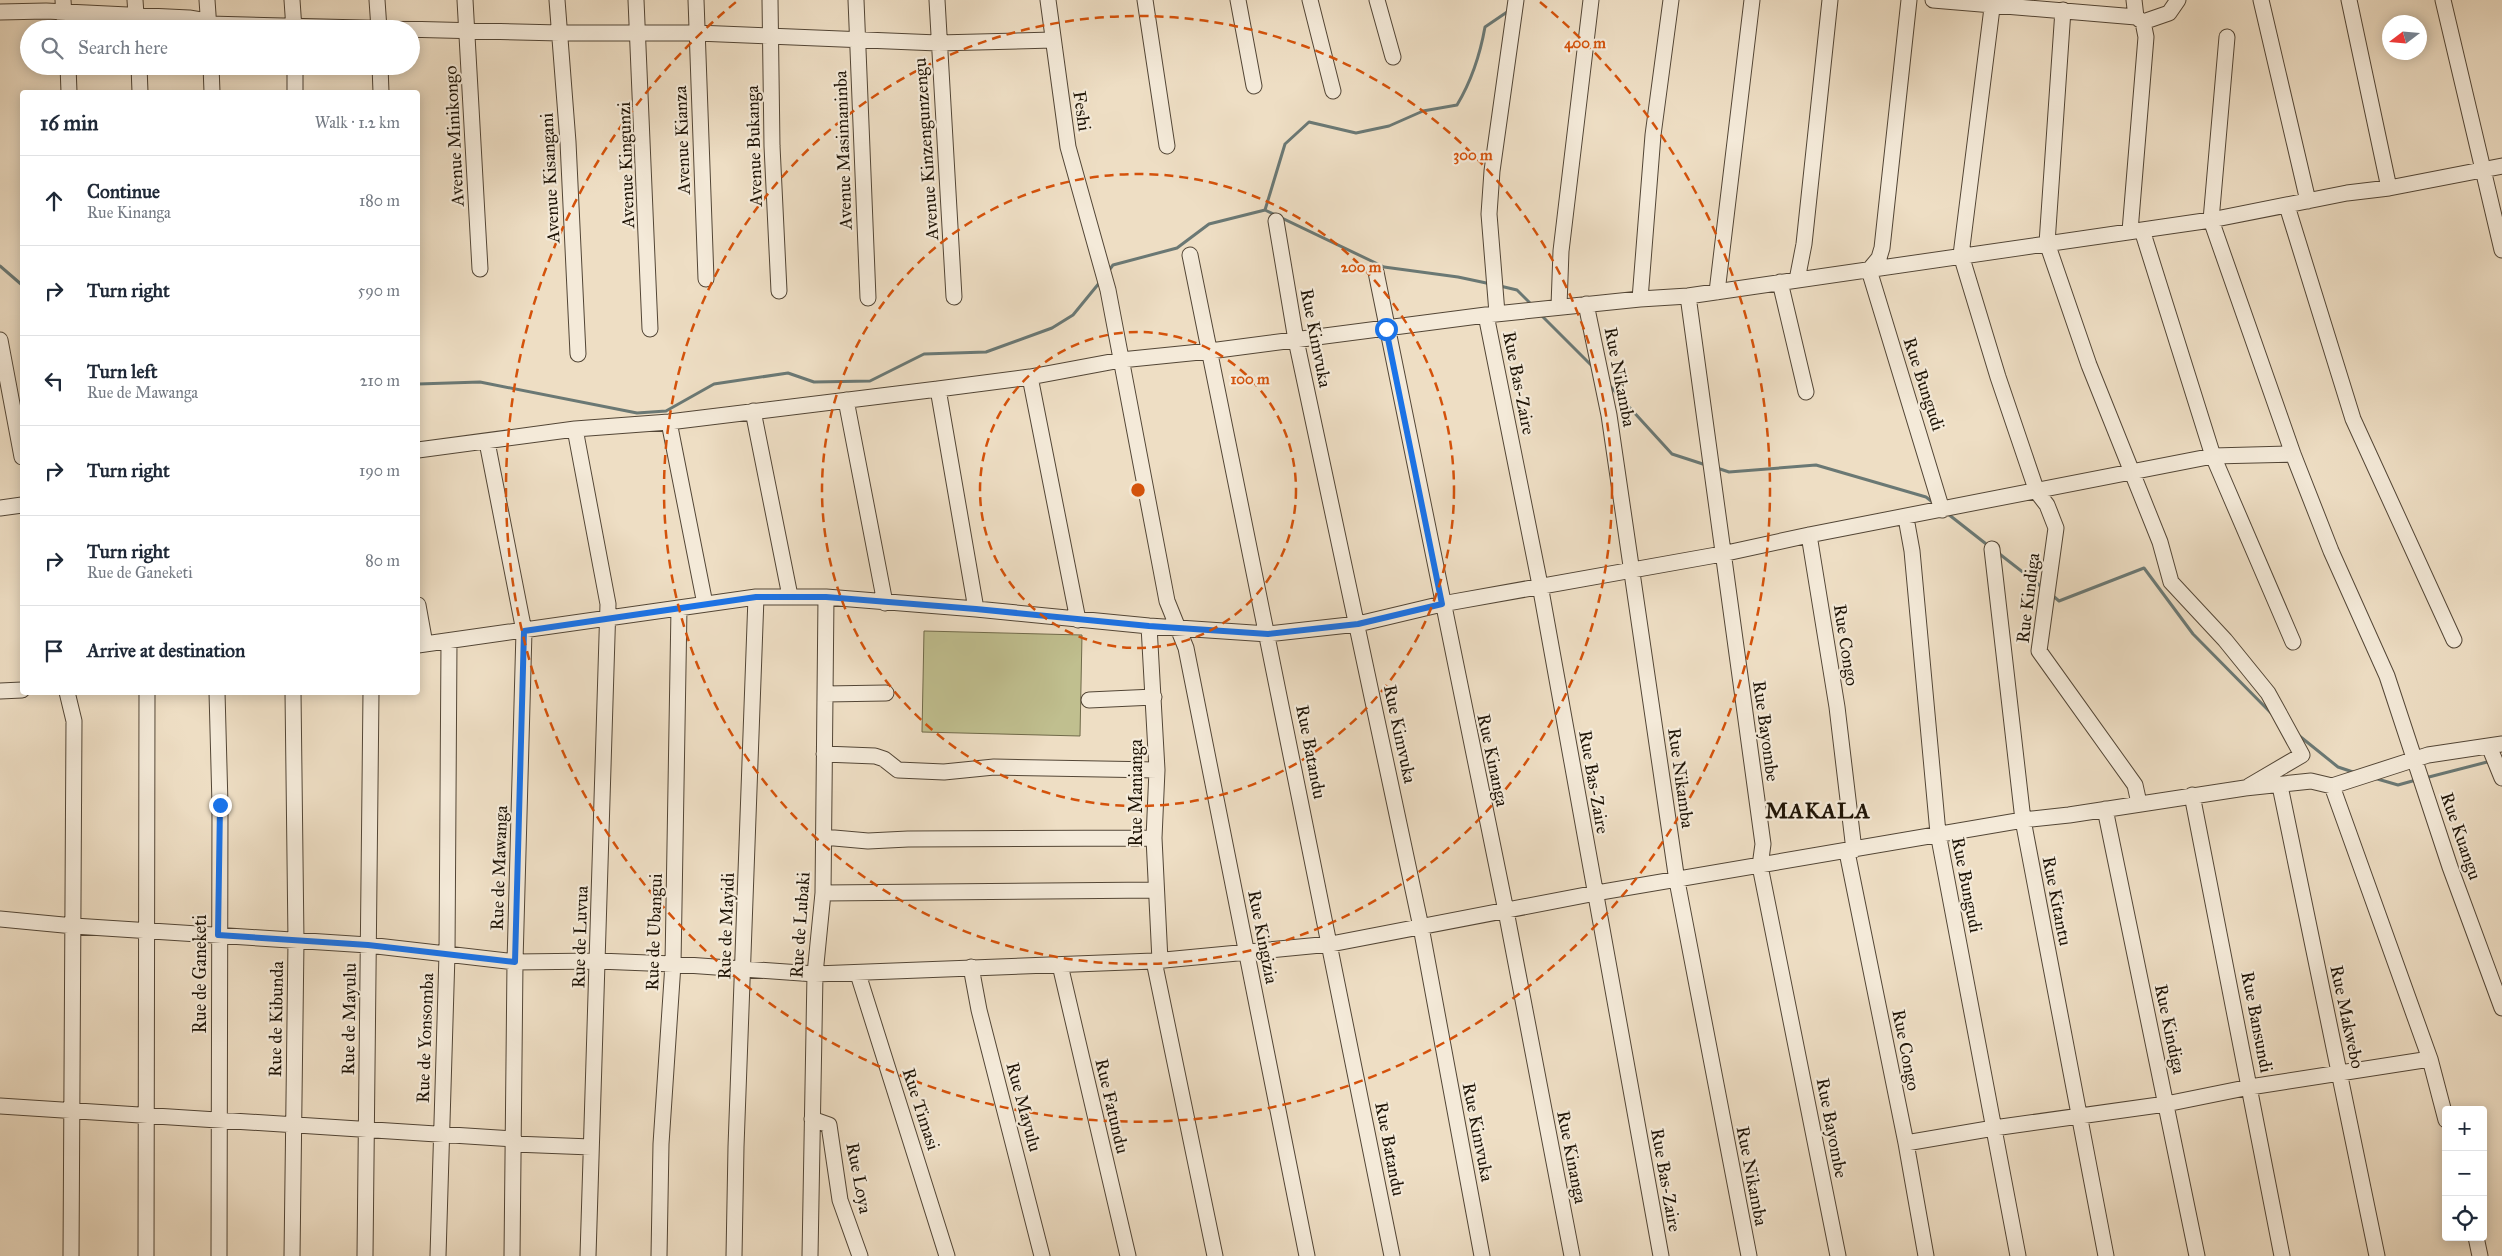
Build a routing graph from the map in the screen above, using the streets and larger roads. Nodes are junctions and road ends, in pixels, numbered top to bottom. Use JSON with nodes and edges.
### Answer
{"nodes":[{"id":1,"x":135,"y":0,"type":"edge"},
{"id":2,"x":207,"y":0,"type":"edge"},
{"id":3,"x":292,"y":0,"type":"edge"},
{"id":4,"x":377,"y":0,"type":"edge"},
{"id":5,"x":465,"y":0,"type":"edge"},
{"id":6,"x":557,"y":0,"type":"edge"},
{"id":7,"x":636,"y":0,"type":"edge"},
{"id":8,"x":696,"y":0,"type":"edge"},
{"id":9,"x":770,"y":0,"type":"edge"},
{"id":10,"x":856,"y":0,"type":"edge"},
{"id":11,"x":937,"y":0,"type":"edge"},
{"id":12,"x":1048,"y":0,"type":"edge"},
{"id":13,"x":1145,"y":0,"type":"edge"},
{"id":14,"x":1238,"y":0,"type":"edge"},
{"id":15,"x":1310,"y":0,"type":"edge"},
{"id":16,"x":1377,"y":0,"type":"edge"},
{"id":17,"x":1516,"y":0,"type":"edge"},
{"id":18,"x":1591,"y":0,"type":"edge"},
{"id":19,"x":1671,"y":0,"type":"edge"},
{"id":20,"x":1752,"y":0,"type":"edge"},
{"id":21,"x":1830,"y":0,"type":"edge"},
{"id":22,"x":1909,"y":0,"type":"edge"},
{"id":23,"x":1933,"y":0,"type":"edge"},
{"id":24,"x":2134,"y":0,"type":"edge"},
{"id":25,"x":2178,"y":0,"type":"edge"},
{"id":26,"x":2261,"y":0,"type":"edge"},
{"id":27,"x":2349,"y":0,"type":"edge"},
{"id":28,"x":2443,"y":0,"type":"edge"},
{"id":29,"x":1992,"y":3,"type":"edge"},
{"id":30,"x":64,"y":7,"type":"edge"},
{"id":31,"x":2063,"y":10,"type":"junction"},
{"id":32,"x":0,"y":12,"type":"edge"},
{"id":33,"x":2139,"y":19,"type":"junction"},
{"id":34,"x":65,"y":20,"type":"edge"},
{"id":35,"x":123,"y":20,"type":"edge"},
{"id":36,"x":137,"y":20,"type":"edge"},
{"id":37,"x":180,"y":20,"type":"edge"},
{"id":38,"x":197,"y":20,"type":"edge"},
{"id":39,"x":208,"y":20,"type":"edge"},
{"id":40,"x":293,"y":20,"type":"edge"},
{"id":41,"x":378,"y":20,"type":"edge"},
{"id":42,"x":420,"y":29,"type":"edge"},
{"id":43,"x":467,"y":31,"type":"junction"},
{"id":44,"x":560,"y":33,"type":"junction"},
{"id":45,"x":639,"y":33,"type":"junction"},
{"id":46,"x":697,"y":34,"type":"junction"},
{"id":47,"x":770,"y":37,"type":"junction"},
{"id":48,"x":2227,"y":37,"type":"dead end"},
{"id":49,"x":857,"y":38,"type":"junction"},
{"id":50,"x":1053,"y":40,"type":"junction"},
{"id":51,"x":938,"y":43,"type":"junction"},
{"id":52,"x":1393,"y":57,"type":"dead end"},
{"id":53,"x":68,"y":75,"type":"edge"},
{"id":54,"x":139,"y":75,"type":"edge"},
{"id":55,"x":211,"y":75,"type":"edge"},
{"id":56,"x":295,"y":75,"type":"edge"},
{"id":57,"x":380,"y":75,"type":"edge"},
{"id":58,"x":1254,"y":86,"type":"dead end"},
{"id":59,"x":69,"y":90,"type":"edge"},
{"id":60,"x":140,"y":90,"type":"edge"},
{"id":61,"x":212,"y":90,"type":"edge"},
{"id":62,"x":295,"y":90,"type":"edge"},
{"id":63,"x":381,"y":90,"type":"edge"},
{"id":64,"x":1333,"y":91,"type":"dead end"},
{"id":65,"x":1167,"y":146,"type":"dead end"},
{"id":66,"x":2502,"y":166,"type":"edge"},
{"id":67,"x":2482,"y":171,"type":"junction"},
{"id":68,"x":2390,"y":188,"type":"junction"},
{"id":69,"x":2308,"y":201,"type":"junction"},
{"id":70,"x":2288,"y":206,"type":"junction"},
{"id":71,"x":2211,"y":220,"type":"junction"},
{"id":72,"x":1276,"y":221,"type":"dead end"},
{"id":73,"x":2136,"y":230,"type":"junction"},
{"id":74,"x":2047,"y":243,"type":"junction"},
{"id":75,"x":2502,"y":250,"type":"edge"},
{"id":76,"x":1190,"y":255,"type":"dead end"},
{"id":77,"x":1961,"y":255,"type":"junction"},
{"id":78,"x":480,"y":270,"type":"dead end"},
{"id":79,"x":1869,"y":270,"type":"junction"},
{"id":80,"x":1376,"y":272,"type":"dead end"},
{"id":81,"x":706,"y":279,"type":"dead end"},
{"id":82,"x":1798,"y":280,"type":"junction"},
{"id":83,"x":1780,"y":282,"type":"junction"},
{"id":84,"x":779,"y":291,"type":"dead end"},
{"id":85,"x":1717,"y":292,"type":"junction"},
{"id":86,"x":1688,"y":296,"type":"junction"},
{"id":87,"x":954,"y":297,"type":"dead end"},
{"id":88,"x":868,"y":298,"type":"dead end"},
{"id":89,"x":1640,"y":299,"type":"junction"},
{"id":90,"x":1586,"y":304,"type":"junction"},
{"id":91,"x":1559,"y":306,"type":"junction"},
{"id":92,"x":1491,"y":314,"type":"junction"},
{"id":93,"x":650,"y":329,"type":"dead end"},
{"id":94,"x":1386,"y":329,"type":"junction"},
{"id":95,"x":0,"y":340,"type":"edge"},
{"id":96,"x":1296,"y":340,"type":"junction"},
{"id":97,"x":1210,"y":351,"type":"junction"},
{"id":98,"x":578,"y":354,"type":"dead end"},
{"id":99,"x":1121,"y":360,"type":"junction"},
{"id":100,"x":1030,"y":377,"type":"junction"},
{"id":101,"x":938,"y":389,"type":"junction"},
{"id":102,"x":1806,"y":392,"type":"dead end"},
{"id":103,"x":846,"y":400,"type":"junction"},
{"id":104,"x":753,"y":411,"type":"junction"},
{"id":105,"x":669,"y":422,"type":"junction"},
{"id":106,"x":575,"y":429,"type":"junction"},
{"id":107,"x":487,"y":442,"type":"junction"},
{"id":108,"x":20,"y":446,"type":"edge"},
{"id":109,"x":420,"y":450,"type":"edge"},
{"id":110,"x":2293,"y":454,"type":"junction"},
{"id":111,"x":2213,"y":456,"type":"junction"},
{"id":112,"x":2131,"y":471,"type":"junction"},
{"id":113,"x":2037,"y":492,"type":"junction"},
{"id":114,"x":20,"y":505,"type":"edge"},
{"id":115,"x":0,"y":508,"type":"edge"},
{"id":116,"x":1942,"y":510,"type":"junction"},
{"id":117,"x":1906,"y":518,"type":"junction"},
{"id":118,"x":1809,"y":535,"type":"junction"},
{"id":119,"x":1992,"y":550,"type":"dead end"},
{"id":120,"x":1722,"y":554,"type":"junction"},
{"id":121,"x":1632,"y":570,"type":"junction"},
{"id":122,"x":1540,"y":585,"type":"junction"},
{"id":123,"x":790,"y":596,"type":"junction"},
{"id":124,"x":756,"y":597,"type":"junction"},
{"id":125,"x":826,"y":597,"type":"junction"},
{"id":126,"x":885,"y":603,"type":"junction"},
{"id":127,"x":705,"y":604,"type":"junction"},
{"id":128,"x":1442,"y":604,"type":"junction"},
{"id":129,"x":679,"y":608,"type":"junction"},
{"id":130,"x":976,"y":609,"type":"junction"},
{"id":131,"x":607,"y":619,"type":"junction"},
{"id":132,"x":1078,"y":620,"type":"junction"},
{"id":133,"x":1358,"y":624,"type":"junction"},
{"id":134,"x":1149,"y":626,"type":"junction"},
{"id":135,"x":1177,"y":627,"type":"junction"},
{"id":136,"x":420,"y":631,"type":"edge"},
{"id":137,"x":524,"y":631,"type":"junction"},
{"id":138,"x":1268,"y":634,"type":"junction"},
{"id":139,"x":2454,"y":640,"type":"dead end"},
{"id":140,"x":449,"y":642,"type":"junction"},
{"id":141,"x":2293,"y":642,"type":"dead end"},
{"id":142,"x":421,"y":644,"type":"edge"},
{"id":143,"x":20,"y":690,"type":"edge"},
{"id":144,"x":0,"y":691,"type":"edge"},
{"id":145,"x":886,"y":693,"type":"dead end"},
{"id":146,"x":824,"y":694,"type":"junction"},
{"id":147,"x":68,"y":695,"type":"edge"},
{"id":148,"x":147,"y":695,"type":"edge"},
{"id":149,"x":217,"y":695,"type":"edge"},
{"id":150,"x":293,"y":695,"type":"edge"},
{"id":151,"x":371,"y":695,"type":"edge"},
{"id":152,"x":1154,"y":697,"type":"junction"},
{"id":153,"x":1089,"y":700,"type":"dead end"},
{"id":154,"x":2496,"y":745,"type":"edge"},
{"id":155,"x":824,"y":754,"type":"junction"},
{"id":156,"x":2415,"y":759,"type":"junction"},
{"id":157,"x":1157,"y":770,"type":"junction"},
{"id":158,"x":2502,"y":778,"type":"edge"},
{"id":159,"x":2280,"y":786,"type":"junction"},
{"id":160,"x":2332,"y":786,"type":"junction"},
{"id":161,"x":2245,"y":788,"type":"junction"},
{"id":162,"x":2192,"y":795,"type":"junction"},
{"id":163,"x":2139,"y":803,"type":"junction"},
{"id":164,"x":2105,"y":810,"type":"junction"},
{"id":165,"x":2023,"y":820,"type":"junction"},
{"id":166,"x":1938,"y":833,"type":"junction"},
{"id":167,"x":823,"y":837,"type":"junction"},
{"id":168,"x":1154,"y":838,"type":"junction"},
{"id":169,"x":1850,"y":851,"type":"junction"},
{"id":170,"x":1760,"y":866,"type":"junction"},
{"id":171,"x":1676,"y":881,"type":"junction"},
{"id":172,"x":1156,"y":890,"type":"junction"},
{"id":173,"x":823,"y":893,"type":"junction"},
{"id":174,"x":1596,"y":894,"type":"junction"},
{"id":175,"x":1506,"y":911,"type":"junction"},
{"id":176,"x":0,"y":919,"type":"edge"},
{"id":177,"x":74,"y":926,"type":"junction"},
{"id":178,"x":1421,"y":927,"type":"junction"},
{"id":179,"x":146,"y":931,"type":"junction"},
{"id":180,"x":218,"y":935,"type":"junction"},
{"id":181,"x":296,"y":942,"type":"junction"},
{"id":182,"x":1331,"y":944,"type":"junction"},
{"id":183,"x":368,"y":945,"type":"junction"},
{"id":184,"x":1247,"y":952,"type":"junction"},
{"id":185,"x":447,"y":954,"type":"junction"},
{"id":186,"x":598,"y":961,"type":"junction"},
{"id":187,"x":1157,"y":961,"type":"junction"},
{"id":188,"x":515,"y":962,"type":"junction"},
{"id":189,"x":673,"y":964,"type":"junction"},
{"id":190,"x":1060,"y":965,"type":"junction"},
{"id":191,"x":971,"y":967,"type":"junction"},
{"id":192,"x":743,"y":970,"type":"junction"},
{"id":193,"x":815,"y":974,"type":"junction"},
{"id":194,"x":858,"y":974,"type":"junction"},
{"id":195,"x":2502,"y":1008,"type":"edge"},
{"id":196,"x":2430,"y":1059,"type":"junction"},
{"id":197,"x":2340,"y":1074,"type":"junction"},
{"id":198,"x":2250,"y":1087,"type":"junction"},
{"id":199,"x":2166,"y":1104,"type":"junction"},
{"id":200,"x":0,"y":1106,"type":"edge"},
{"id":201,"x":2442,"y":1106,"type":"edge"},
{"id":202,"x":72,"y":1110,"type":"junction"},
{"id":203,"x":145,"y":1115,"type":"junction"},
{"id":204,"x":2079,"y":1116,"type":"junction"},
{"id":205,"x":812,"y":1119,"type":"junction"},
{"id":206,"x":219,"y":1121,"type":"junction"},
{"id":207,"x":294,"y":1126,"type":"junction"},
{"id":208,"x":1994,"y":1128,"type":"junction"},
{"id":209,"x":367,"y":1129,"type":"junction"},
{"id":210,"x":440,"y":1134,"type":"junction"},
{"id":211,"x":514,"y":1142,"type":"junction"},
{"id":212,"x":1906,"y":1143,"type":"junction"},
{"id":213,"x":591,"y":1147,"type":"junction"},
{"id":214,"x":2477,"y":1241,"type":"edge"},
{"id":215,"x":71,"y":1256,"type":"edge"},
{"id":216,"x":146,"y":1256,"type":"edge"},
{"id":217,"x":219,"y":1256,"type":"edge"},
{"id":218,"x":292,"y":1256,"type":"edge"},
{"id":219,"x":366,"y":1256,"type":"edge"},
{"id":220,"x":438,"y":1256,"type":"edge"},
{"id":221,"x":512,"y":1256,"type":"edge"},
{"id":222,"x":588,"y":1256,"type":"edge"},
{"id":223,"x":659,"y":1256,"type":"edge"},
{"id":224,"x":734,"y":1256,"type":"edge"},
{"id":225,"x":810,"y":1256,"type":"edge"},
{"id":226,"x":860,"y":1256,"type":"edge"},
{"id":227,"x":947,"y":1256,"type":"edge"},
{"id":228,"x":1042,"y":1256,"type":"edge"},
{"id":229,"x":1128,"y":1256,"type":"edge"},
{"id":230,"x":1216,"y":1256,"type":"edge"},
{"id":231,"x":1307,"y":1256,"type":"edge"},
{"id":232,"x":1392,"y":1256,"type":"edge"},
{"id":233,"x":1482,"y":1256,"type":"edge"},
{"id":234,"x":1572,"y":1256,"type":"edge"},
{"id":235,"x":1661,"y":1256,"type":"edge"},
{"id":236,"x":1749,"y":1256,"type":"edge"},
{"id":237,"x":1838,"y":1256,"type":"edge"},
{"id":238,"x":1926,"y":1256,"type":"edge"},
{"id":239,"x":2018,"y":1256,"type":"edge"},
{"id":240,"x":2106,"y":1256,"type":"edge"},
{"id":241,"x":2197,"y":1256,"type":"edge"},
{"id":242,"x":2282,"y":1256,"type":"edge"},
{"id":243,"x":2377,"y":1256,"type":"edge"},
{"id":244,"x":2480,"y":1256,"type":"edge"}],
"edges":[{"from":1,"to":36,"type":"street"},
{"from":2,"to":39,"type":"street"},
{"from":3,"to":40,"type":"street"},
{"from":4,"to":41,"type":"street"},
{"from":5,"to":43,"type":"street","name":"Avenue Minikongo"},
{"from":6,"to":44,"type":"street","name":"Avenue Kisangani"},
{"from":7,"to":45,"type":"street","name":"Avenue Kingunzi"},
{"from":8,"to":46,"type":"street","name":"Avenue Kianza"},
{"from":9,"to":47,"type":"street","name":"Avenue Bukanga"},
{"from":10,"to":49,"type":"street","name":"Avenue Masimaninba"},
{"from":11,"to":51,"type":"street","name":"Avenue Kinzengunzengu"},
{"from":12,"to":50,"type":"street","name":"Feshi"},
{"from":13,"to":65,"type":"street"},
{"from":14,"to":58,"type":"street"},
{"from":15,"to":64,"type":"street"},
{"from":16,"to":52,"type":"street"},
{"from":17,"to":92,"type":"street","name":"Rue Bas-Zaire"},
{"from":18,"to":91,"type":"street"},
{"from":19,"to":89,"type":"street"},
{"from":20,"to":85,"type":"street"},
{"from":21,"to":82,"type":"street"},
{"from":22,"to":79,"type":"street"},
{"from":23,"to":29,"type":"street"},
{"from":24,"to":33,"type":"street"},
{"from":25,"to":33,"type":"street"},
{"from":26,"to":69,"type":"street"},
{"from":27,"to":68,"type":"street"},
{"from":28,"to":67,"type":"street"},
{"from":29,"to":31,"type":"street"},
{"from":29,"to":77,"type":"street"},
{"from":30,"to":32,"type":"street"},
{"from":30,"to":34,"type":"street"},
{"from":30,"to":35,"type":"street"},
{"from":31,"to":33,"type":"street"},
{"from":31,"to":74,"type":"street"},
{"from":33,"to":73,"type":"street"},
{"from":37,"to":38,"type":"street"},
{"from":42,"to":43,"type":"street"},
{"from":43,"to":44,"type":"street"},
{"from":43,"to":78,"type":"street","name":"Avenue Minikongo"},
{"from":44,"to":45,"type":"street"},
{"from":44,"to":98,"type":"street","name":"Avenue Kisangani"},
{"from":45,"to":46,"type":"street"},
{"from":45,"to":93,"type":"street","name":"Avenue Kingunzi"},
{"from":46,"to":47,"type":"street"},
{"from":46,"to":81,"type":"street","name":"Avenue Kianza"},
{"from":47,"to":49,"type":"street"},
{"from":47,"to":84,"type":"street","name":"Avenue Bukanga"},
{"from":48,"to":71,"type":"street"},
{"from":49,"to":51,"type":"street"},
{"from":49,"to":88,"type":"street","name":"Avenue Masimaninba"},
{"from":50,"to":51,"type":"street"},
{"from":50,"to":99,"type":"street","name":"Feshi"},
{"from":51,"to":87,"type":"street","name":"Avenue Kinzengunzengu"},
{"from":53,"to":59,"type":"street"},
{"from":54,"to":60,"type":"street"},
{"from":55,"to":61,"type":"street"},
{"from":56,"to":62,"type":"street"},
{"from":57,"to":63,"type":"street"},
{"from":66,"to":67,"type":"street"},
{"from":67,"to":68,"type":"street"},
{"from":67,"to":75,"type":"street"},
{"from":68,"to":69,"type":"street"},
{"from":69,"to":70,"type":"street"},
{"from":70,"to":71,"type":"street"},
{"from":70,"to":139,"type":"street"},
{"from":71,"to":73,"type":"street"},
{"from":71,"to":110,"type":"street","name":"Rue Kuangu"},
{"from":72,"to":96,"type":"street","name":"Rue Kimvuka"},
{"from":73,"to":74,"type":"street"},
{"from":73,"to":111,"type":"street"},
{"from":74,"to":77,"type":"street"},
{"from":74,"to":112,"type":"street"},
{"from":76,"to":97,"type":"street","name":"Rue Batandu"},
{"from":77,"to":79,"type":"street"},
{"from":77,"to":113,"type":"street","name":"Rue Kindiga"},
{"from":79,"to":82,"type":"street"},
{"from":79,"to":116,"type":"street","name":"Rue Bungudi"},
{"from":80,"to":94,"type":"street","name":"Rue Kinanga"},
{"from":82,"to":83,"type":"street"},
{"from":83,"to":85,"type":"street"},
{"from":83,"to":102,"type":"street"},
{"from":85,"to":86,"type":"street"},
{"from":86,"to":89,"type":"street"},
{"from":86,"to":120,"type":"street","name":"Rue Bayombe"},
{"from":89,"to":90,"type":"street"},
{"from":90,"to":91,"type":"street"},
{"from":90,"to":121,"type":"street","name":"Rue Nikamba"},
{"from":91,"to":92,"type":"street"},
{"from":92,"to":94,"type":"street"},
{"from":92,"to":122,"type":"street","name":"Rue Bas-Zaire"},
{"from":94,"to":96,"type":"street"},
{"from":94,"to":128,"type":"street","name":"Rue Kinanga"},
{"from":95,"to":108,"type":"street"},
{"from":96,"to":97,"type":"street"},
{"from":96,"to":133,"type":"street","name":"Rue Kimvuka"},
{"from":97,"to":99,"type":"street"},
{"from":97,"to":138,"type":"street","name":"Rue Batandu"},
{"from":99,"to":100,"type":"street"},
{"from":99,"to":135,"type":"street","name":"Rue Kingizia"},
{"from":100,"to":101,"type":"street"},
{"from":100,"to":132,"type":"street"},
{"from":101,"to":103,"type":"street"},
{"from":101,"to":130,"type":"street"},
{"from":103,"to":104,"type":"street"},
{"from":103,"to":126,"type":"street"},
{"from":104,"to":105,"type":"street"},
{"from":104,"to":123,"type":"street"},
{"from":105,"to":106,"type":"street"},
{"from":105,"to":127,"type":"street"},
{"from":106,"to":107,"type":"street"},
{"from":106,"to":131,"type":"street","name":"Rue de Luvua"},
{"from":107,"to":109,"type":"street"},
{"from":107,"to":137,"type":"street","name":"Rue de Mawanga"},
{"from":110,"to":111,"type":"street"},
{"from":110,"to":156,"type":"street","name":"Rue Kuangu"},
{"from":111,"to":112,"type":"street"},
{"from":111,"to":141,"type":"street"},
{"from":112,"to":113,"type":"street"},
{"from":112,"to":161,"type":"street"},
{"from":113,"to":116,"type":"street"},
{"from":113,"to":163,"type":"street","name":"Rue Kindiga"},
{"from":114,"to":115,"type":"street"},
{"from":116,"to":117,"type":"street"},
{"from":117,"to":118,"type":"street"},
{"from":117,"to":166,"type":"street","name":"Rue Bungudi"},
{"from":118,"to":120,"type":"street"},
{"from":118,"to":169,"type":"street","name":"Rue Congo"},
{"from":119,"to":165,"type":"street","name":"Rue Kitantu"},
{"from":120,"to":121,"type":"street"},
{"from":120,"to":170,"type":"street","name":"Rue Bayombe"},
{"from":121,"to":122,"type":"street"},
{"from":121,"to":171,"type":"street","name":"Rue Nikamba"},
{"from":122,"to":128,"type":"street"},
{"from":122,"to":174,"type":"street","name":"Rue Bas-Zaire"},
{"from":123,"to":124,"type":"street"},
{"from":123,"to":125,"type":"street"},
{"from":124,"to":127,"type":"street"},
{"from":124,"to":192,"type":"street","name":"Rue de Mayidi"},
{"from":125,"to":126,"type":"street"},
{"from":125,"to":146,"type":"street","name":"Rue de Lubaki"},
{"from":126,"to":130,"type":"street"},
{"from":127,"to":129,"type":"street"},
{"from":128,"to":133,"type":"street"},
{"from":128,"to":175,"type":"street","name":"Rue Kinanga"},
{"from":129,"to":131,"type":"street"},
{"from":129,"to":189,"type":"street","name":"Rue de Ubangui"},
{"from":130,"to":132,"type":"street"},
{"from":131,"to":137,"type":"street"},
{"from":131,"to":186,"type":"street","name":"Rue de Luvua"},
{"from":132,"to":134,"type":"street"},
{"from":133,"to":138,"type":"street"},
{"from":133,"to":178,"type":"street","name":"Rue Kimvuka"},
{"from":134,"to":135,"type":"street"},
{"from":134,"to":152,"type":"street","name":"Rue Manianga"},
{"from":135,"to":138,"type":"street"},
{"from":135,"to":184,"type":"street","name":"Rue Kingizia"},
{"from":136,"to":142,"type":"street"},
{"from":137,"to":140,"type":"street"},
{"from":137,"to":188,"type":"street","name":"Rue de Mawanga"},
{"from":138,"to":182,"type":"street","name":"Rue Batandu"},
{"from":140,"to":142,"type":"street"},
{"from":140,"to":185,"type":"street","name":"Rue de Yonsomba"},
{"from":143,"to":144,"type":"street"},
{"from":145,"to":146,"type":"street"},
{"from":146,"to":155,"type":"street","name":"Rue de Lubaki"},
{"from":147,"to":177,"type":"street"},
{"from":148,"to":179,"type":"street"},
{"from":149,"to":180,"type":"street","name":"Rue de Ganeketi"},
{"from":150,"to":181,"type":"street","name":"Rue de Kibunda"},
{"from":151,"to":183,"type":"street","name":"Rue de Mayulu"},
{"from":152,"to":153,"type":"street"},
{"from":152,"to":157,"type":"street","name":"Rue Manianga"},
{"from":154,"to":156,"type":"street"},
{"from":154,"to":158,"type":"street"},
{"from":155,"to":157,"type":"street"},
{"from":155,"to":167,"type":"street","name":"Rue de Lubaki"},
{"from":156,"to":160,"type":"street"},
{"from":156,"to":195,"type":"street","name":"Rue Kuangu"},
{"from":157,"to":168,"type":"street","name":"Rue Manianga"},
{"from":159,"to":160,"type":"street"},
{"from":159,"to":161,"type":"street"},
{"from":159,"to":197,"type":"street","name":"Rue Makwebo"},
{"from":160,"to":196,"type":"street"},
{"from":161,"to":162,"type":"street"},
{"from":162,"to":163,"type":"street"},
{"from":162,"to":198,"type":"street","name":"Rue Bansundi"},
{"from":163,"to":164,"type":"street"},
{"from":164,"to":165,"type":"street"},
{"from":164,"to":199,"type":"street","name":"Rue Kindiga"},
{"from":165,"to":166,"type":"street"},
{"from":165,"to":204,"type":"street","name":"Rue Kitantu"},
{"from":166,"to":169,"type":"street"},
{"from":166,"to":208,"type":"street","name":"Rue Bungudi"},
{"from":167,"to":168,"type":"street"},
{"from":167,"to":173,"type":"street","name":"Rue de Lubaki"},
{"from":168,"to":172,"type":"street","name":"Rue Manianga"},
{"from":169,"to":170,"type":"street"},
{"from":169,"to":212,"type":"street","name":"Rue Congo"},
{"from":170,"to":171,"type":"street"},
{"from":170,"to":237,"type":"street","name":"Rue Bayombe"},
{"from":171,"to":174,"type":"street"},
{"from":171,"to":236,"type":"street","name":"Rue Nikamba"},
{"from":172,"to":173,"type":"street"},
{"from":172,"to":187,"type":"street","name":"Rue Manianga"},
{"from":173,"to":193,"type":"street","name":"Rue de Lubaki"},
{"from":174,"to":175,"type":"street"},
{"from":174,"to":235,"type":"street","name":"Rue Bas-Zaire"},
{"from":175,"to":178,"type":"street"},
{"from":175,"to":234,"type":"street","name":"Rue Kinanga"},
{"from":176,"to":177,"type":"street"},
{"from":177,"to":179,"type":"street"},
{"from":177,"to":202,"type":"street"},
{"from":178,"to":182,"type":"street"},
{"from":178,"to":233,"type":"street","name":"Rue Kimvuka"},
{"from":179,"to":180,"type":"street"},
{"from":179,"to":203,"type":"street"},
{"from":180,"to":181,"type":"street"},
{"from":180,"to":206,"type":"street","name":"Rue de Ganeketi"},
{"from":181,"to":183,"type":"street"},
{"from":181,"to":207,"type":"street","name":"Rue de Kibunda"},
{"from":182,"to":184,"type":"street"},
{"from":182,"to":232,"type":"street","name":"Rue Batandu"},
{"from":183,"to":185,"type":"street"},
{"from":183,"to":209,"type":"street","name":"Rue de Mayulu"},
{"from":184,"to":187,"type":"street"},
{"from":184,"to":231,"type":"street","name":"Rue Kingizia"},
{"from":185,"to":188,"type":"street"},
{"from":185,"to":210,"type":"street","name":"Rue de Yonsomba"},
{"from":186,"to":188,"type":"street"},
{"from":186,"to":189,"type":"street"},
{"from":186,"to":213,"type":"street","name":"Rue de Luvua"},
{"from":187,"to":190,"type":"street"},
{"from":187,"to":230,"type":"street","name":"Rue Manianga"},
{"from":188,"to":211,"type":"street","name":"Rue de Mawanga"},
{"from":189,"to":192,"type":"street"},
{"from":189,"to":223,"type":"street","name":"Rue de Ubangui"},
{"from":190,"to":191,"type":"street"},
{"from":190,"to":229,"type":"street","name":"Rue Fatundu"},
{"from":191,"to":194,"type":"street"},
{"from":191,"to":228,"type":"street","name":"Rue Mayulu"},
{"from":192,"to":193,"type":"street"},
{"from":192,"to":224,"type":"street","name":"Rue de Mayidi"},
{"from":193,"to":194,"type":"street"},
{"from":193,"to":205,"type":"street","name":"Rue de Lubaki"},
{"from":194,"to":227,"type":"street","name":"Rue Timasi"},
{"from":196,"to":197,"type":"street"},
{"from":196,"to":201,"type":"street"},
{"from":197,"to":198,"type":"street"},
{"from":197,"to":243,"type":"street","name":"Rue Makwebo"},
{"from":198,"to":199,"type":"street"},
{"from":198,"to":242,"type":"street","name":"Rue Bansundi"},
{"from":199,"to":204,"type":"street"},
{"from":199,"to":241,"type":"street","name":"Rue Kindiga"},
{"from":200,"to":202,"type":"street"},
{"from":202,"to":203,"type":"street"},
{"from":202,"to":215,"type":"street"},
{"from":203,"to":206,"type":"street"},
{"from":203,"to":216,"type":"street"},
{"from":204,"to":208,"type":"street"},
{"from":204,"to":240,"type":"street","name":"Rue Kitantu"},
{"from":205,"to":225,"type":"street","name":"Rue de Lubaki"},
{"from":205,"to":226,"type":"street","name":"Rue Loya"},
{"from":206,"to":207,"type":"street"},
{"from":206,"to":217,"type":"street","name":"Rue de Ganeketi"},
{"from":207,"to":209,"type":"street"},
{"from":207,"to":218,"type":"street","name":"Rue de Kibunda"},
{"from":208,"to":212,"type":"street"},
{"from":208,"to":239,"type":"street","name":"Rue Bungudi"},
{"from":209,"to":210,"type":"street"},
{"from":209,"to":219,"type":"street","name":"Rue de Mayulu"},
{"from":210,"to":211,"type":"street"},
{"from":210,"to":220,"type":"street","name":"Rue de Yonsomba"},
{"from":211,"to":213,"type":"street"},
{"from":211,"to":221,"type":"street","name":"Rue de Mawanga"},
{"from":212,"to":238,"type":"street","name":"Rue Congo"},
{"from":213,"to":222,"type":"street","name":"Rue de Luvua"},
{"from":214,"to":244,"type":"street"}]}
